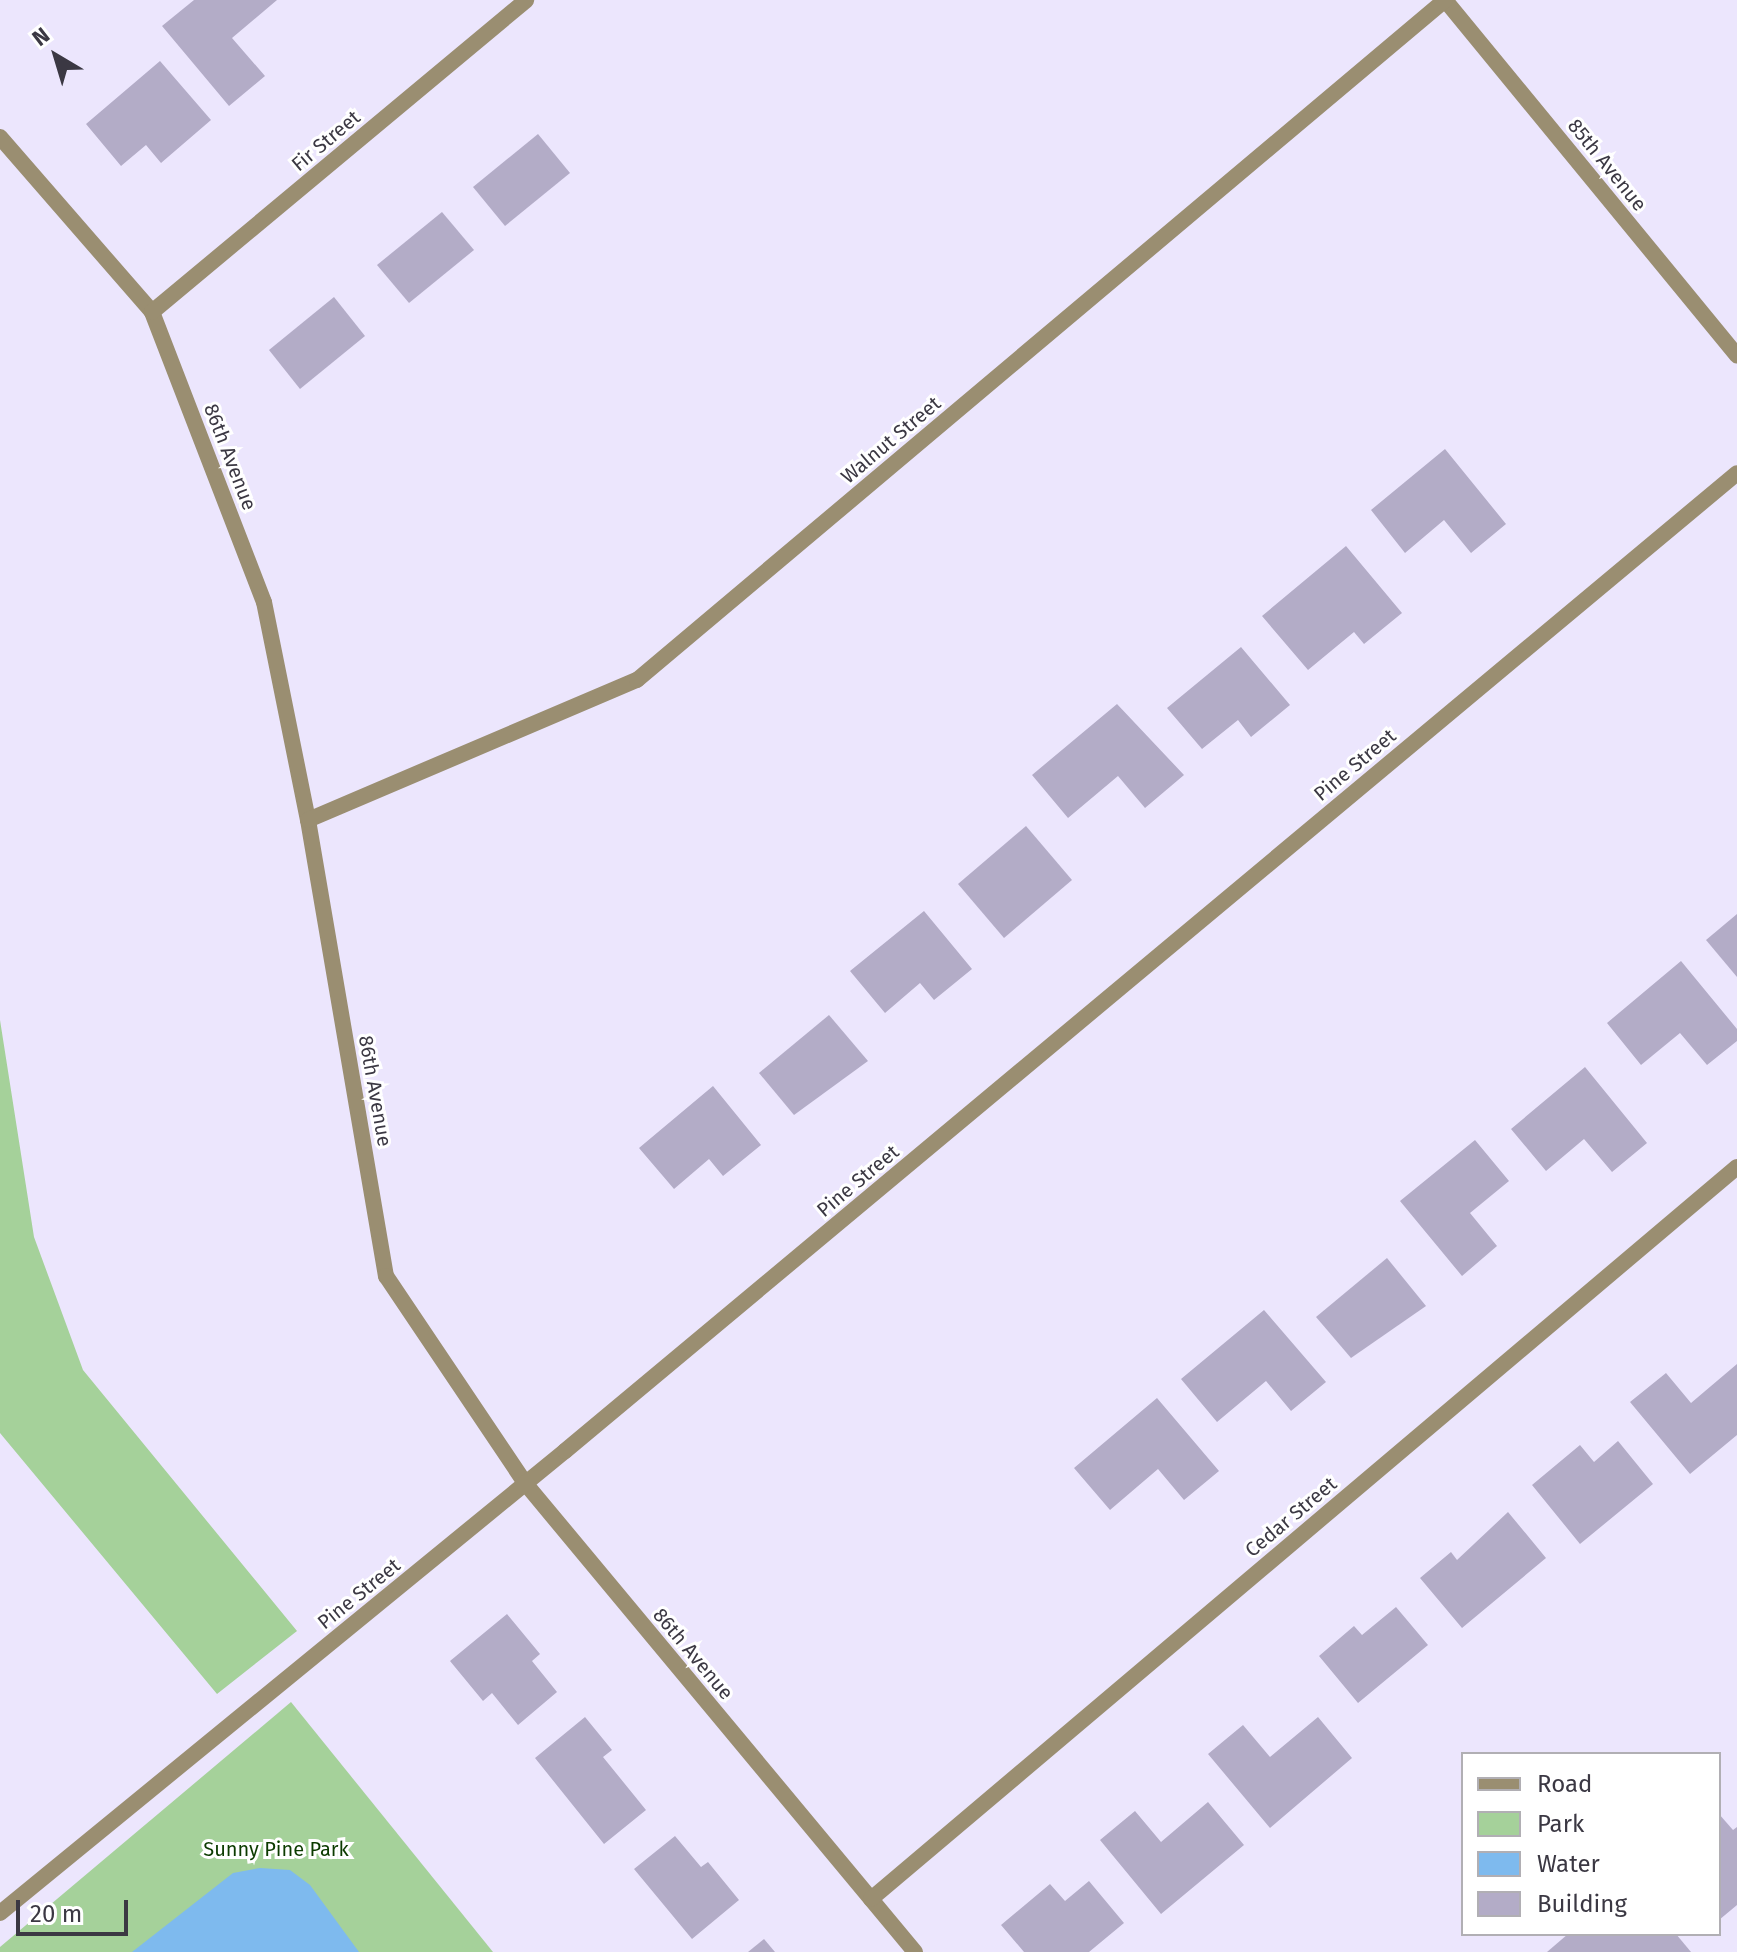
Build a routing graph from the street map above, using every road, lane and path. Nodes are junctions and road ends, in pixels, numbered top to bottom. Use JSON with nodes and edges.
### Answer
{"nodes":[{"id":1,"x":526,"y":0,"type":"edge"},
{"id":2,"x":1445,"y":0,"type":"edge"},
{"id":3,"x":0,"y":137,"type":"edge"},
{"id":4,"x":152,"y":312,"type":"junction"},
{"id":5,"x":1737,"y":356,"type":"edge"},
{"id":6,"x":1737,"y":473,"type":"edge"},
{"id":7,"x":308,"y":820,"type":"junction"},
{"id":8,"x":1737,"y":1167,"type":"edge"},
{"id":9,"x":525,"y":1483,"type":"junction"},
{"id":10,"x":871,"y":1899,"type":"junction"},
{"id":11,"x":2,"y":1909,"type":"edge"},
{"id":12,"x":915,"y":1952,"type":"edge"}],
"edges":[{"from":1,"to":4,"type":"street","name":"Fir Street"},
{"from":2,"to":5,"type":"street","name":"85th Avenue"},
{"from":2,"to":7,"type":"street","name":"Walnut Street"},
{"from":3,"to":4,"type":"street","name":"86th Avenue"},
{"from":4,"to":7,"type":"street","name":"86th Avenue"},
{"from":6,"to":9,"type":"street","name":"Pine Street"},
{"from":7,"to":9,"type":"street","name":"86th Avenue"},
{"from":8,"to":10,"type":"street","name":"Cedar Street"},
{"from":9,"to":10,"type":"street","name":"86th Avenue"},
{"from":9,"to":11,"type":"street","name":"Pine Street"},
{"from":10,"to":12,"type":"street","name":"86th Avenue"}]}
